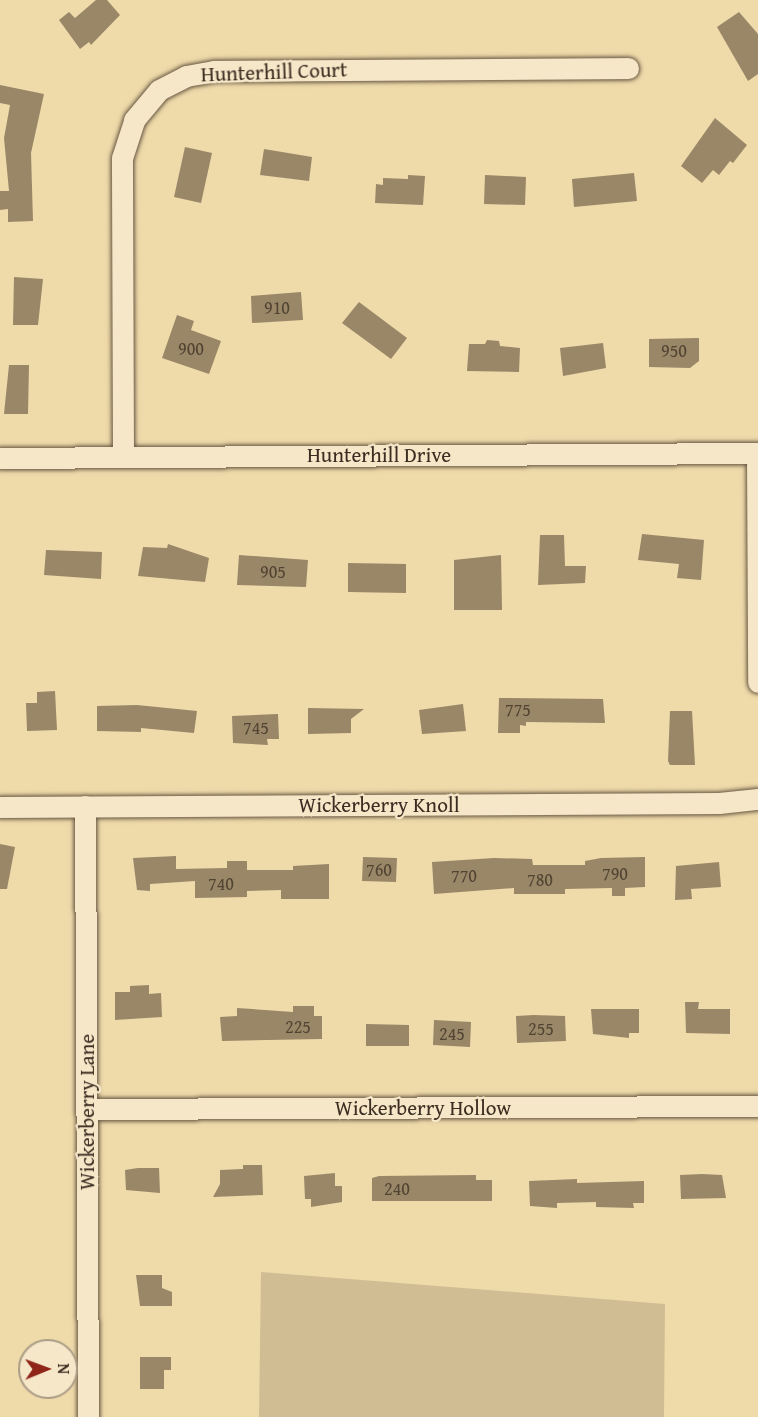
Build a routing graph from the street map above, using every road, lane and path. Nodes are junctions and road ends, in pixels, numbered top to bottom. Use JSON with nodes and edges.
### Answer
{"nodes":[{"id":1,"x":628,"y":68,"type":"dead end"},
{"id":2,"x":758,"y":453,"type":"edge"},
{"id":3,"x":123,"y":457,"type":"junction"},
{"id":4,"x":0,"y":458,"type":"edge"},
{"id":5,"x":758,"y":682,"type":"edge"},
{"id":6,"x":758,"y":799,"type":"edge"},
{"id":7,"x":85,"y":806,"type":"junction"},
{"id":8,"x":0,"y":807,"type":"edge"},
{"id":9,"x":758,"y":1106,"type":"edge"},
{"id":10,"x":88,"y":1109,"type":"junction"},
{"id":11,"x":88,"y":1417,"type":"edge"}],
"edges":[{"from":1,"to":3,"type":"street","name":"Hunterhill Court"},
{"from":2,"to":3,"type":"street","name":"Hunterhill Drive"},
{"from":2,"to":5,"type":"street"},
{"from":3,"to":4,"type":"street","name":"Hunterhill Drive"},
{"from":6,"to":7,"type":"street","name":"Wickerberry Knoll"},
{"from":7,"to":8,"type":"street","name":"Wickerberry Knoll"},
{"from":7,"to":10,"type":"street","name":"Wickerberry Lane"},
{"from":9,"to":10,"type":"street","name":"Wickerberry Hollow"},
{"from":10,"to":11,"type":"street","name":"Wickerberry Lane"}]}
